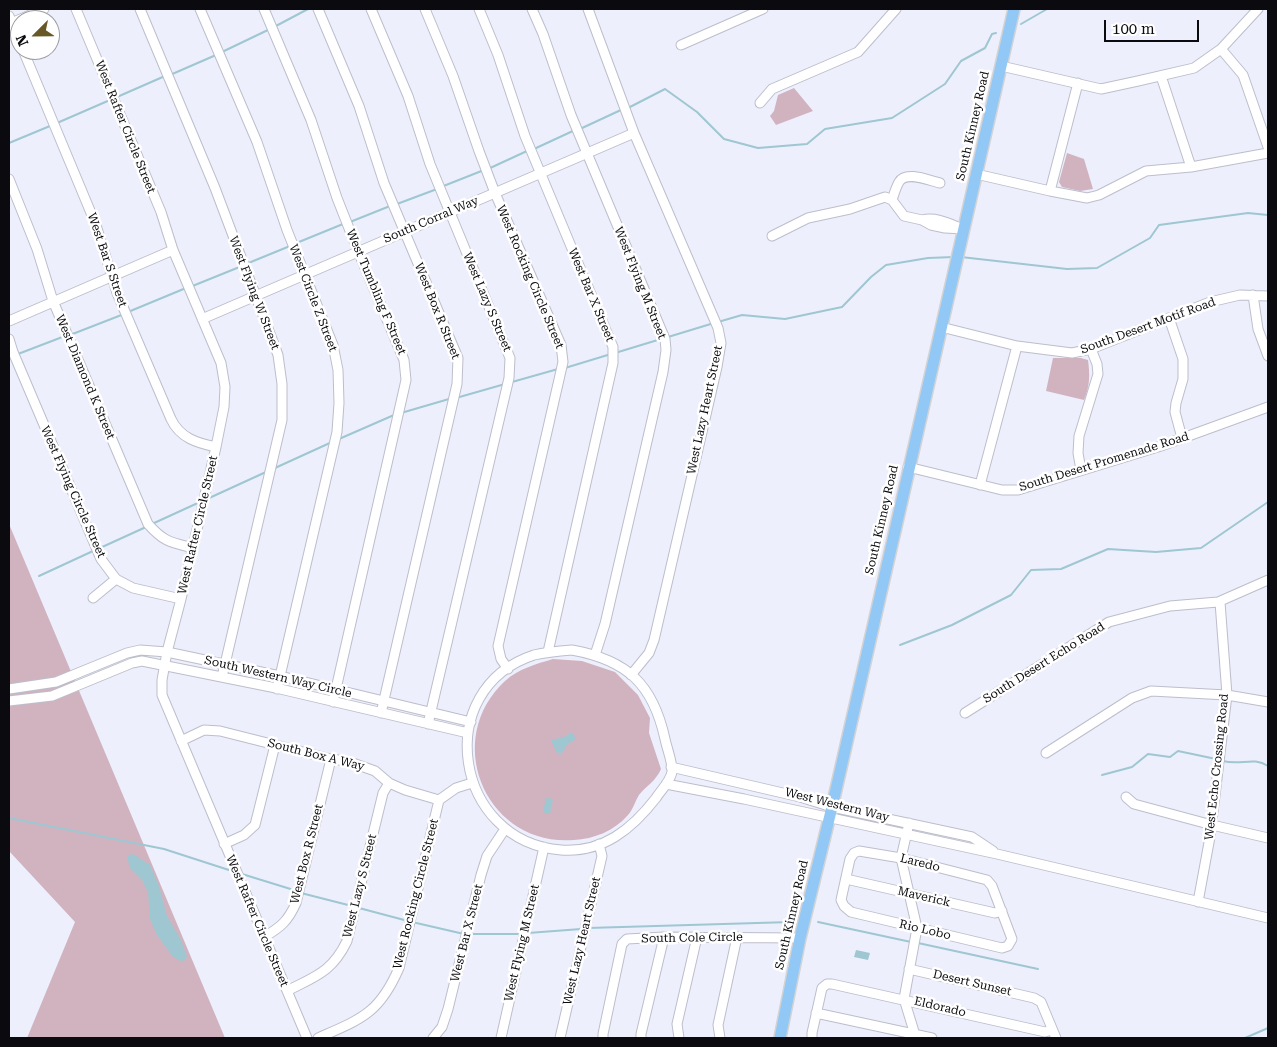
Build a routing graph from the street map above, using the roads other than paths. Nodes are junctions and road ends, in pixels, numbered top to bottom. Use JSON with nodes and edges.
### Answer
{"nodes":[{"id":1,"x":76,"y":9,"type":"edge"},
{"id":2,"x":140,"y":9,"type":"edge"},
{"id":3,"x":200,"y":9,"type":"edge"},
{"id":4,"x":264,"y":9,"type":"edge"},
{"id":5,"x":318,"y":9,"type":"edge"},
{"id":6,"x":371,"y":9,"type":"edge"},
{"id":7,"x":425,"y":9,"type":"edge"},
{"id":8,"x":479,"y":9,"type":"edge"},
{"id":9,"x":532,"y":9,"type":"edge"},
{"id":10,"x":588,"y":9,"type":"edge"},
{"id":11,"x":763,"y":9,"type":"edge"},
{"id":12,"x":896,"y":9,"type":"edge"},
{"id":13,"x":1014,"y":9,"type":"edge"},
{"id":14,"x":1258,"y":9,"type":"edge"},
{"id":15,"x":681,"y":45,"type":"dead end"},
{"id":16,"x":1221,"y":49,"type":"junction"},
{"id":17,"x":27,"y":60,"type":"edge"},
{"id":18,"x":1001,"y":66,"type":"junction"},
{"id":19,"x":1161,"y":76,"type":"junction"},
{"id":20,"x":1078,"y":83,"type":"junction"},
{"id":21,"x":760,"y":103,"type":"dead end"},
{"id":22,"x":634,"y":133,"type":"junction"},
{"id":23,"x":1268,"y":147,"type":"edge"},
{"id":24,"x":1268,"y":153,"type":"edge"},
{"id":25,"x":587,"y":154,"type":"junction"},
{"id":26,"x":1191,"y":167,"type":"junction"},
{"id":27,"x":541,"y":174,"type":"junction"},
{"id":28,"x":976,"y":174,"type":"junction"},
{"id":29,"x":9,"y":179,"type":"edge"},
{"id":30,"x":940,"y":183,"type":"dead end"},
{"id":31,"x":1050,"y":191,"type":"junction"},
{"id":32,"x":495,"y":193,"type":"junction"},
{"id":33,"x":892,"y":200,"type":"junction"},
{"id":34,"x":450,"y":212,"type":"junction"},
{"id":35,"x":963,"y":229,"type":"junction"},
{"id":36,"x":404,"y":232,"type":"junction"},
{"id":37,"x":772,"y":236,"type":"dead end"},
{"id":38,"x":173,"y":250,"type":"junction"},
{"id":39,"x":358,"y":251,"type":"junction"},
{"id":40,"x":305,"y":274,"type":"junction"},
{"id":41,"x":112,"y":275,"type":"junction"},
{"id":42,"x":255,"y":295,"type":"junction"},
{"id":43,"x":1253,"y":296,"type":"junction"},
{"id":44,"x":1268,"y":296,"type":"edge"},
{"id":45,"x":52,"y":301,"type":"junction"},
{"id":46,"x":1169,"y":318,"type":"junction"},
{"id":47,"x":202,"y":319,"type":"junction"},
{"id":48,"x":9,"y":321,"type":"edge"},
{"id":49,"x":941,"y":327,"type":"junction"},
{"id":50,"x":9,"y":339,"type":"edge"},
{"id":51,"x":1017,"y":346,"type":"junction"},
{"id":52,"x":1091,"y":349,"type":"junction"},
{"id":53,"x":1268,"y":356,"type":"edge"},
{"id":54,"x":1268,"y":407,"type":"edge"},
{"id":55,"x":1182,"y":438,"type":"junction"},
{"id":56,"x":216,"y":447,"type":"junction"},
{"id":57,"x":908,"y":466,"type":"junction"},
{"id":58,"x":1081,"y":470,"type":"junction"},
{"id":59,"x":980,"y":485,"type":"junction"},
{"id":60,"x":193,"y":548,"type":"junction"},
{"id":61,"x":116,"y":579,"type":"junction"},
{"id":62,"x":1268,"y":580,"type":"edge"},
{"id":63,"x":93,"y":598,"type":"dead end"},
{"id":64,"x":181,"y":599,"type":"junction"},
{"id":65,"x":1220,"y":602,"type":"junction"},
{"id":66,"x":167,"y":652,"type":"junction"},
{"id":67,"x":548,"y":652,"type":"junction"},
{"id":68,"x":595,"y":655,"type":"junction"},
{"id":69,"x":225,"y":664,"type":"junction"},
{"id":70,"x":164,"y":665,"type":"junction"},
{"id":71,"x":508,"y":669,"type":"junction"},
{"id":72,"x":87,"y":670,"type":"junction"},
{"id":73,"x":631,"y":675,"type":"junction"},
{"id":74,"x":280,"y":676,"type":"junction"},
{"id":75,"x":222,"y":677,"type":"junction"},
{"id":76,"x":92,"y":681,"type":"junction"},
{"id":77,"x":32,"y":686,"type":"junction"},
{"id":78,"x":277,"y":688,"type":"junction"},
{"id":79,"x":9,"y":689,"type":"edge"},
{"id":80,"x":336,"y":691,"type":"junction"},
{"id":81,"x":1227,"y":695,"type":"junction"},
{"id":82,"x":33,"y":699,"type":"junction"},
{"id":83,"x":9,"y":701,"type":"edge"},
{"id":84,"x":333,"y":702,"type":"junction"},
{"id":85,"x":383,"y":702,"type":"junction"},
{"id":86,"x":1268,"y":702,"type":"edge"},
{"id":87,"x":431,"y":712,"type":"junction"},
{"id":88,"x":381,"y":713,"type":"junction"},
{"id":89,"x":966,"y":714,"type":"dead end"},
{"id":90,"x":470,"y":722,"type":"junction"},
{"id":91,"x":428,"y":724,"type":"junction"},
{"id":92,"x":468,"y":733,"type":"junction"},
{"id":93,"x":181,"y":742,"type":"junction"},
{"id":94,"x":275,"y":745,"type":"junction"},
{"id":95,"x":1046,"y":753,"type":"dead end"},
{"id":96,"x":331,"y":759,"type":"junction"},
{"id":97,"x":671,"y":767,"type":"junction"},
{"id":98,"x":472,"y":782,"type":"junction"},
{"id":99,"x":389,"y":783,"type":"junction"},
{"id":100,"x":666,"y":784,"type":"junction"},
{"id":101,"x":1126,"y":797,"type":"dead end"},
{"id":102,"x":439,"y":800,"type":"junction"},
{"id":103,"x":832,"y":807,"type":"junction"},
{"id":104,"x":829,"y":818,"type":"junction"},
{"id":105,"x":910,"y":823,"type":"junction"},
{"id":106,"x":1212,"y":825,"type":"junction"},
{"id":107,"x":505,"y":829,"type":"junction"},
{"id":108,"x":906,"y":835,"type":"junction"},
{"id":109,"x":1268,"y":838,"type":"edge"},
{"id":110,"x":224,"y":844,"type":"junction"},
{"id":111,"x":599,"y":844,"type":"junction"},
{"id":112,"x":544,"y":848,"type":"junction"},
{"id":113,"x":997,"y":854,"type":"junction"},
{"id":114,"x":901,"y":858,"type":"junction"},
{"id":115,"x":846,"y":879,"type":"junction"},
{"id":116,"x":910,"y":894,"type":"junction"},
{"id":117,"x":1198,"y":902,"type":"junction"},
{"id":118,"x":1002,"y":910,"type":"junction"},
{"id":119,"x":1268,"y":918,"type":"edge"},
{"id":120,"x":917,"y":928,"type":"junction"},
{"id":121,"x":264,"y":937,"type":"junction"},
{"id":122,"x":664,"y":937,"type":"junction"},
{"id":123,"x":697,"y":937,"type":"junction"},
{"id":124,"x":737,"y":937,"type":"junction"},
{"id":125,"x":800,"y":938,"type":"junction"},
{"id":126,"x":909,"y":969,"type":"junction"},
{"id":127,"x":287,"y":991,"type":"junction"},
{"id":128,"x":904,"y":999,"type":"junction"},
{"id":129,"x":816,"y":1013,"type":"junction"},
{"id":130,"x":1054,"y":1034,"type":"edge"},
{"id":131,"x":915,"y":1036,"type":"edge"},
{"id":132,"x":307,"y":1038,"type":"edge"},
{"id":133,"x":318,"y":1038,"type":"edge"},
{"id":134,"x":433,"y":1038,"type":"edge"},
{"id":135,"x":501,"y":1038,"type":"edge"},
{"id":136,"x":560,"y":1038,"type":"edge"},
{"id":137,"x":603,"y":1038,"type":"edge"},
{"id":138,"x":642,"y":1038,"type":"edge"},
{"id":139,"x":679,"y":1038,"type":"edge"},
{"id":140,"x":720,"y":1038,"type":"edge"},
{"id":141,"x":780,"y":1038,"type":"edge"},
{"id":142,"x":812,"y":1038,"type":"edge"},
{"id":143,"x":932,"y":1038,"type":"edge"}],
"edges":[{"from":1,"to":38,"type":"street","name":"West Rafter Circle Street"},
{"from":2,"to":42,"type":"street","name":"West Flying W Street"},
{"from":3,"to":40,"type":"street","name":"West Circle Z Street"},
{"from":4,"to":39,"type":"street","name":"West Tumbling F Street"},
{"from":5,"to":36,"type":"street","name":"West Box R Street"},
{"from":6,"to":34,"type":"street","name":"West Lazy S Street"},
{"from":7,"to":32,"type":"street","name":"West Rocking Circle Street"},
{"from":8,"to":27,"type":"street","name":"West Bar X Street"},
{"from":9,"to":25,"type":"street","name":"West Flying M Street"},
{"from":10,"to":22,"type":"street","name":"West Lazy Heart Street"},
{"from":11,"to":15,"type":"street"},
{"from":12,"to":21,"type":"street"},
{"from":13,"to":18,"type":"main road","name":"South Kinney Road"},
{"from":14,"to":16,"type":"street"},
{"from":16,"to":19,"type":"street"},
{"from":16,"to":23,"type":"street"},
{"from":17,"to":41,"type":"street","name":"West Bar S Street"},
{"from":18,"to":20,"type":"street"},
{"from":18,"to":28,"type":"main road","name":"South Kinney Road"},
{"from":19,"to":20,"type":"street"},
{"from":19,"to":26,"type":"street"},
{"from":20,"to":31,"type":"street"},
{"from":22,"to":25,"type":"street","name":"South Corral Way"},
{"from":22,"to":73,"type":"street","name":"West Lazy Heart Street"},
{"from":24,"to":26,"type":"street"},
{"from":25,"to":27,"type":"street","name":"South Corral Way"},
{"from":25,"to":68,"type":"street","name":"West Flying M Street"},
{"from":26,"to":31,"type":"street"},
{"from":27,"to":32,"type":"street","name":"South Corral Way"},
{"from":27,"to":67,"type":"street","name":"West Bar X Street"},
{"from":28,"to":31,"type":"street"},
{"from":28,"to":35,"type":"main road","name":"South Kinney Road"},
{"from":29,"to":45,"type":"street","name":"West Diamond K Street"},
{"from":30,"to":33,"type":"street"},
{"from":32,"to":34,"type":"street","name":"South Corral Way"},
{"from":32,"to":71,"type":"street","name":"West Rocking Circle Street"},
{"from":33,"to":35,"type":"street"},
{"from":33,"to":37,"type":"street"},
{"from":34,"to":36,"type":"street","name":"South Corral Way"},
{"from":34,"to":87,"type":"street","name":"West Lazy S Street"},
{"from":35,"to":49,"type":"main road","name":"South Kinney Road"},
{"from":36,"to":39,"type":"street","name":"South Corral Way"},
{"from":36,"to":85,"type":"street","name":"West Box R Street"},
{"from":38,"to":41,"type":"street"},
{"from":38,"to":47,"type":"street","name":"West Rafter Circle Street"},
{"from":39,"to":40,"type":"street","name":"South Corral Way"},
{"from":39,"to":80,"type":"street","name":"West Tumbling F Street"},
{"from":40,"to":42,"type":"street","name":"South Corral Way"},
{"from":40,"to":74,"type":"street","name":"West Circle Z Street"},
{"from":41,"to":45,"type":"street"},
{"from":41,"to":56,"type":"street","name":"West Bar S Street"},
{"from":42,"to":47,"type":"street","name":"South Corral Way"},
{"from":42,"to":69,"type":"street","name":"West Flying W Street"},
{"from":43,"to":44,"type":"street","name":"South Desert Motif Road"},
{"from":43,"to":46,"type":"street","name":"South Desert Motif Road"},
{"from":43,"to":53,"type":"street"},
{"from":45,"to":48,"type":"street"},
{"from":45,"to":60,"type":"street","name":"West Diamond K Street"},
{"from":46,"to":52,"type":"street","name":"South Desert Motif Road"},
{"from":46,"to":55,"type":"street"},
{"from":47,"to":56,"type":"street","name":"West Rafter Circle Street"},
{"from":49,"to":51,"type":"street","name":"South Desert Motif Road"},
{"from":49,"to":57,"type":"main road","name":"South Kinney Road"},
{"from":50,"to":61,"type":"street","name":"West Flying Circle Street"},
{"from":51,"to":52,"type":"street","name":"South Desert Motif Road"},
{"from":51,"to":59,"type":"street"},
{"from":52,"to":58,"type":"street"},
{"from":54,"to":55,"type":"street","name":"South Desert Promenade Road"},
{"from":55,"to":58,"type":"street","name":"South Desert Promenade Road"},
{"from":56,"to":60,"type":"street","name":"West Rafter Circle Street"},
{"from":57,"to":59,"type":"street","name":"South Desert Promenade Road"},
{"from":57,"to":103,"type":"main road","name":"South Kinney Road"},
{"from":58,"to":59,"type":"street","name":"South Desert Promenade Road"},
{"from":60,"to":64,"type":"street","name":"West Rafter Circle Street"},
{"from":61,"to":63,"type":"street"},
{"from":61,"to":64,"type":"street","name":"West Flying Circle Street"},
{"from":62,"to":65,"type":"street","name":"South Desert Echo Road"},
{"from":64,"to":66,"type":"street","name":"West Rafter Circle Street"},
{"from":65,"to":81,"type":"street","name":"West Echo Crossing Road"},
{"from":65,"to":89,"type":"street","name":"South Desert Echo Road"},
{"from":66,"to":69,"type":"street","name":"South Western Way Circle"},
{"from":66,"to":70,"type":"street","name":"West Rafter Circle Street"},
{"from":66,"to":72,"type":"street","name":"South Western Way Circle"},
{"from":67,"to":68,"type":"street"},
{"from":67,"to":71,"type":"street"},
{"from":68,"to":73,"type":"street"},
{"from":69,"to":74,"type":"street","name":"South Western Way Circle"},
{"from":69,"to":75,"type":"street","name":"West Flying W Street"},
{"from":70,"to":75,"type":"street","name":"South Western Way Circle"},
{"from":70,"to":76,"type":"street","name":"South Western Way Circle"},
{"from":70,"to":93,"type":"street","name":"West Rafter Circle Street"},
{"from":71,"to":90,"type":"street"},
{"from":72,"to":76,"type":"street"},
{"from":72,"to":77,"type":"street","name":"South Western Way Circle"},
{"from":73,"to":97,"type":"street"},
{"from":74,"to":78,"type":"street","name":"West Circle Z Street"},
{"from":74,"to":80,"type":"street","name":"South Western Way Circle"},
{"from":75,"to":78,"type":"street","name":"South Western Way Circle"},
{"from":76,"to":82,"type":"street","name":"South Western Way Circle"},
{"from":77,"to":79,"type":"street","name":"South Western Way Circle"},
{"from":77,"to":82,"type":"street"},
{"from":78,"to":84,"type":"street","name":"South Western Way Circle"},
{"from":80,"to":84,"type":"street","name":"West Tumbling F Street"},
{"from":80,"to":85,"type":"street","name":"South Western Way Circle"},
{"from":81,"to":86,"type":"street"},
{"from":81,"to":95,"type":"street"},
{"from":81,"to":106,"type":"street","name":"West Echo Crossing Road"},
{"from":82,"to":83,"type":"street","name":"South Western Way Circle"},
{"from":84,"to":88,"type":"street","name":"South Western Way Circle"},
{"from":85,"to":87,"type":"street","name":"South Western Way Circle"},
{"from":85,"to":88,"type":"street","name":"West Box R Street"},
{"from":87,"to":90,"type":"street","name":"South Western Way Circle"},
{"from":87,"to":91,"type":"street","name":"West Lazy S Street"},
{"from":88,"to":91,"type":"street","name":"South Western Way Circle"},
{"from":90,"to":92,"type":"street"},
{"from":91,"to":92,"type":"street","name":"South Western Way Circle"},
{"from":92,"to":98,"type":"street"},
{"from":93,"to":94,"type":"street","name":"South Box A Way"},
{"from":93,"to":110,"type":"street","name":"West Rafter Circle Street"},
{"from":94,"to":96,"type":"street","name":"South Box A Way"},
{"from":94,"to":110,"type":"street"},
{"from":96,"to":99,"type":"street","name":"South Box A Way"},
{"from":96,"to":121,"type":"street","name":"West Box R Street"},
{"from":97,"to":100,"type":"street"},
{"from":97,"to":103,"type":"street","name":"West Western Way"},
{"from":98,"to":102,"type":"street"},
{"from":98,"to":107,"type":"street"},
{"from":99,"to":102,"type":"street","name":"South Box A Way"},
{"from":99,"to":127,"type":"street","name":"West Lazy S Street"},
{"from":100,"to":104,"type":"street","name":"West Western Way"},
{"from":100,"to":111,"type":"street"},
{"from":101,"to":106,"type":"street"},
{"from":102,"to":133,"type":"street","name":"West Rocking Circle Street"},
{"from":103,"to":104,"type":"main road","name":"South Kinney Road"},
{"from":103,"to":105,"type":"street","name":"West Western Way"},
{"from":104,"to":108,"type":"street","name":"West Western Way"},
{"from":104,"to":125,"type":"main road","name":"South Kinney Road"},
{"from":105,"to":108,"type":"street"},
{"from":105,"to":113,"type":"street","name":"West Western Way"},
{"from":106,"to":109,"type":"street"},
{"from":106,"to":117,"type":"street","name":"West Echo Crossing Road"},
{"from":107,"to":112,"type":"street"},
{"from":107,"to":134,"type":"street","name":"West Bar X Street"},
{"from":108,"to":113,"type":"street","name":"West Western Way"},
{"from":108,"to":114,"type":"street"},
{"from":110,"to":121,"type":"street","name":"West Rafter Circle Street"},
{"from":111,"to":112,"type":"street"},
{"from":111,"to":136,"type":"street","name":"West Lazy Heart Street"},
{"from":112,"to":135,"type":"street","name":"West Flying M Street"},
{"from":113,"to":117,"type":"street","name":"West Western Way"},
{"from":114,"to":115,"type":"street","name":"Laredo"},
{"from":114,"to":116,"type":"street"},
{"from":114,"to":118,"type":"street","name":"Laredo"},
{"from":115,"to":116,"type":"street","name":"Maverick"},
{"from":115,"to":120,"type":"street","name":"Rio Lobo"},
{"from":116,"to":118,"type":"street","name":"Maverick"},
{"from":116,"to":120,"type":"street"},
{"from":117,"to":119,"type":"street","name":"West Western Way"},
{"from":118,"to":120,"type":"street","name":"Rio Lobo"},
{"from":120,"to":126,"type":"street"},
{"from":121,"to":127,"type":"street","name":"West Rafter Circle Street"},
{"from":122,"to":123,"type":"street","name":"South Cole Circle"},
{"from":122,"to":137,"type":"street","name":"South Cole Circle"},
{"from":122,"to":138,"type":"street"},
{"from":123,"to":124,"type":"street","name":"South Cole Circle"},
{"from":123,"to":139,"type":"street"},
{"from":124,"to":125,"type":"street","name":"South Cole Circle"},
{"from":124,"to":140,"type":"street"},
{"from":125,"to":141,"type":"main road","name":"South Kinney Road"},
{"from":126,"to":128,"type":"street"},
{"from":126,"to":130,"type":"street","name":"Desert Sunset"},
{"from":127,"to":132,"type":"street","name":"West Rafter Circle Street"},
{"from":128,"to":129,"type":"street","name":"Eldorado"},
{"from":128,"to":130,"type":"street","name":"Eldorado"},
{"from":128,"to":131,"type":"street"},
{"from":129,"to":131,"type":"street"},
{"from":129,"to":142,"type":"street"},
{"from":131,"to":143,"type":"street"}]}
